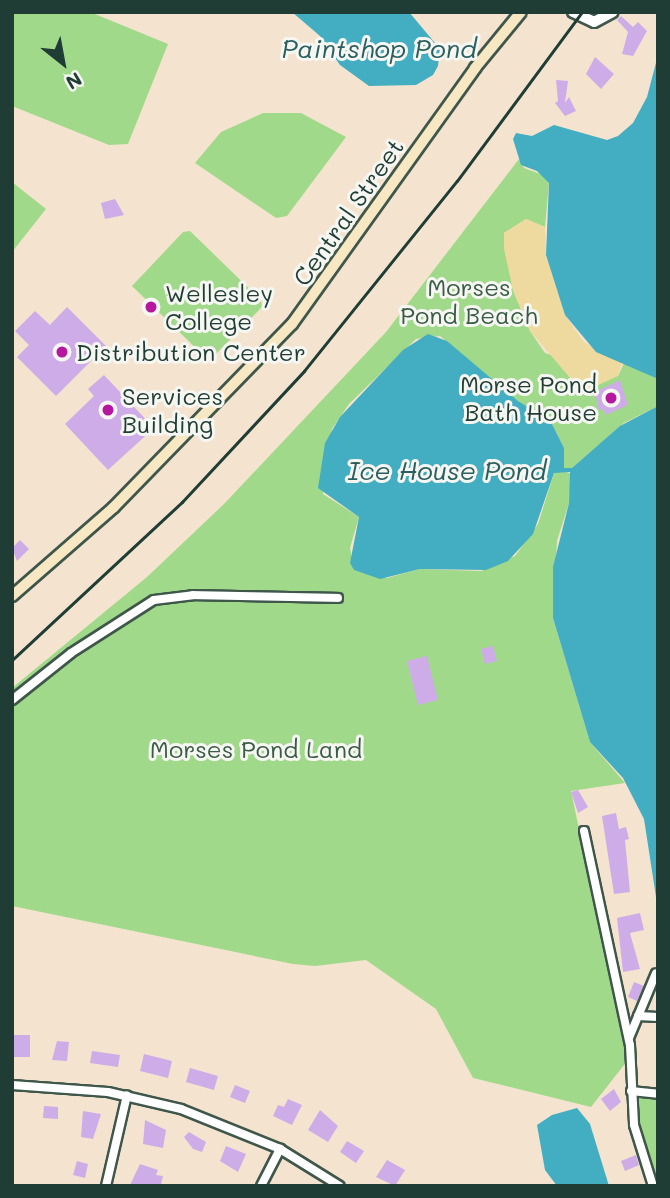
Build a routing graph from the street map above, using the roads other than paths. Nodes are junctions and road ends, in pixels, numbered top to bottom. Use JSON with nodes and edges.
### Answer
{"nodes":[{"id":1,"x":521,"y":12,"type":"edge"},
{"id":2,"x":573,"y":12,"type":"edge"},
{"id":3,"x":613,"y":12,"type":"edge"},
{"id":4,"x":12,"y":596,"type":"edge"},
{"id":5,"x":338,"y":598,"type":"dead end"},
{"id":6,"x":12,"y":700,"type":"edge"},
{"id":7,"x":584,"y":831,"type":"dead end"},
{"id":8,"x":656,"y":973,"type":"dead end"},
{"id":9,"x":638,"y":1016,"type":"junction"},
{"id":10,"x":658,"y":1017,"type":"edge"},
{"id":11,"x":629,"y":1040,"type":"junction"},
{"id":12,"x":12,"y":1084,"type":"edge"},
{"id":13,"x":631,"y":1091,"type":"junction"},
{"id":14,"x":658,"y":1094,"type":"edge"},
{"id":15,"x":127,"y":1096,"type":"junction"},
{"id":16,"x":279,"y":1149,"type":"junction"},
{"id":17,"x":658,"y":1168,"type":"edge"},
{"id":18,"x":653,"y":1182,"type":"edge"},
{"id":19,"x":106,"y":1186,"type":"edge"},
{"id":20,"x":261,"y":1186,"type":"edge"},
{"id":21,"x":340,"y":1186,"type":"edge"}],
"edges":[{"from":1,"to":4,"type":"main road","name":"Central Street"},
{"from":2,"to":3,"type":"street"},
{"from":5,"to":6,"type":"street"},
{"from":7,"to":11,"type":"street"},
{"from":8,"to":9,"type":"street"},
{"from":9,"to":10,"type":"street"},
{"from":9,"to":11,"type":"street"},
{"from":11,"to":13,"type":"street"},
{"from":12,"to":15,"type":"street"},
{"from":13,"to":14,"type":"street"},
{"from":13,"to":18,"type":"street"},
{"from":15,"to":16,"type":"street"},
{"from":15,"to":19,"type":"street"},
{"from":16,"to":20,"type":"street"},
{"from":16,"to":21,"type":"street"},
{"from":17,"to":18,"type":"street"}]}
